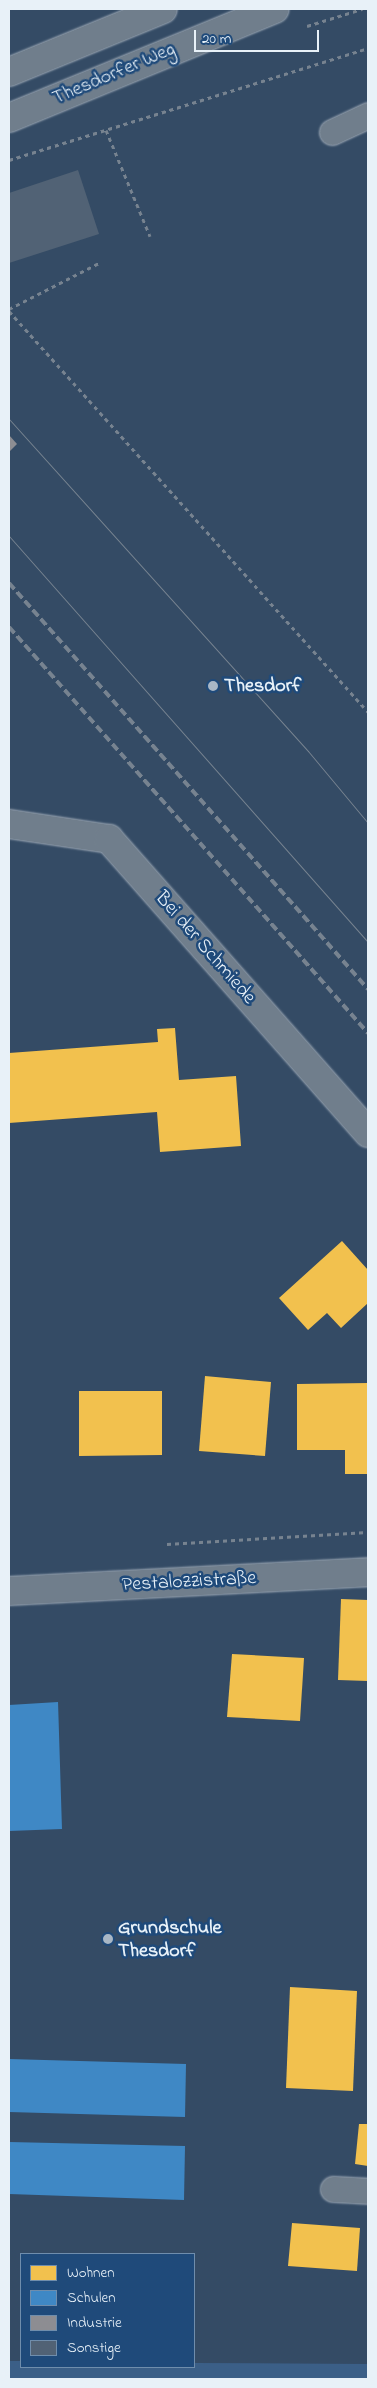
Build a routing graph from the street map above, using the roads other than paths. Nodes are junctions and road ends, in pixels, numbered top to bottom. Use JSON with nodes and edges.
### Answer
{"nodes":[{"id":1,"x":163,"y":9,"type":"edge"},
{"id":2,"x":275,"y":9,"type":"edge"},
{"id":3,"x":9,"y":72,"type":"edge"},
{"id":4,"x":368,"y":115,"type":"edge"},
{"id":5,"x":9,"y":118,"type":"edge"},
{"id":6,"x":332,"y":132,"type":"dead end"},
{"id":7,"x":9,"y":824,"type":"edge"},
{"id":8,"x":368,"y":1133,"type":"edge"},
{"id":9,"x":368,"y":1572,"type":"edge"},
{"id":10,"x":9,"y":1591,"type":"edge"},
{"id":11,"x":333,"y":2189,"type":"dead end"},
{"id":12,"x":368,"y":2190,"type":"edge"}],
"edges":[{"from":1,"to":3,"type":"street","name":"Thesdorfer Weg"},
{"from":2,"to":5,"type":"street","name":"Thesdorfer Weg"},
{"from":4,"to":6,"type":"lane"},
{"from":7,"to":8,"type":"street","name":"Bei der Schmiede"},
{"from":9,"to":10,"type":"street","name":"Pestalozzistraße"},
{"from":11,"to":12,"type":"lane"}]}
